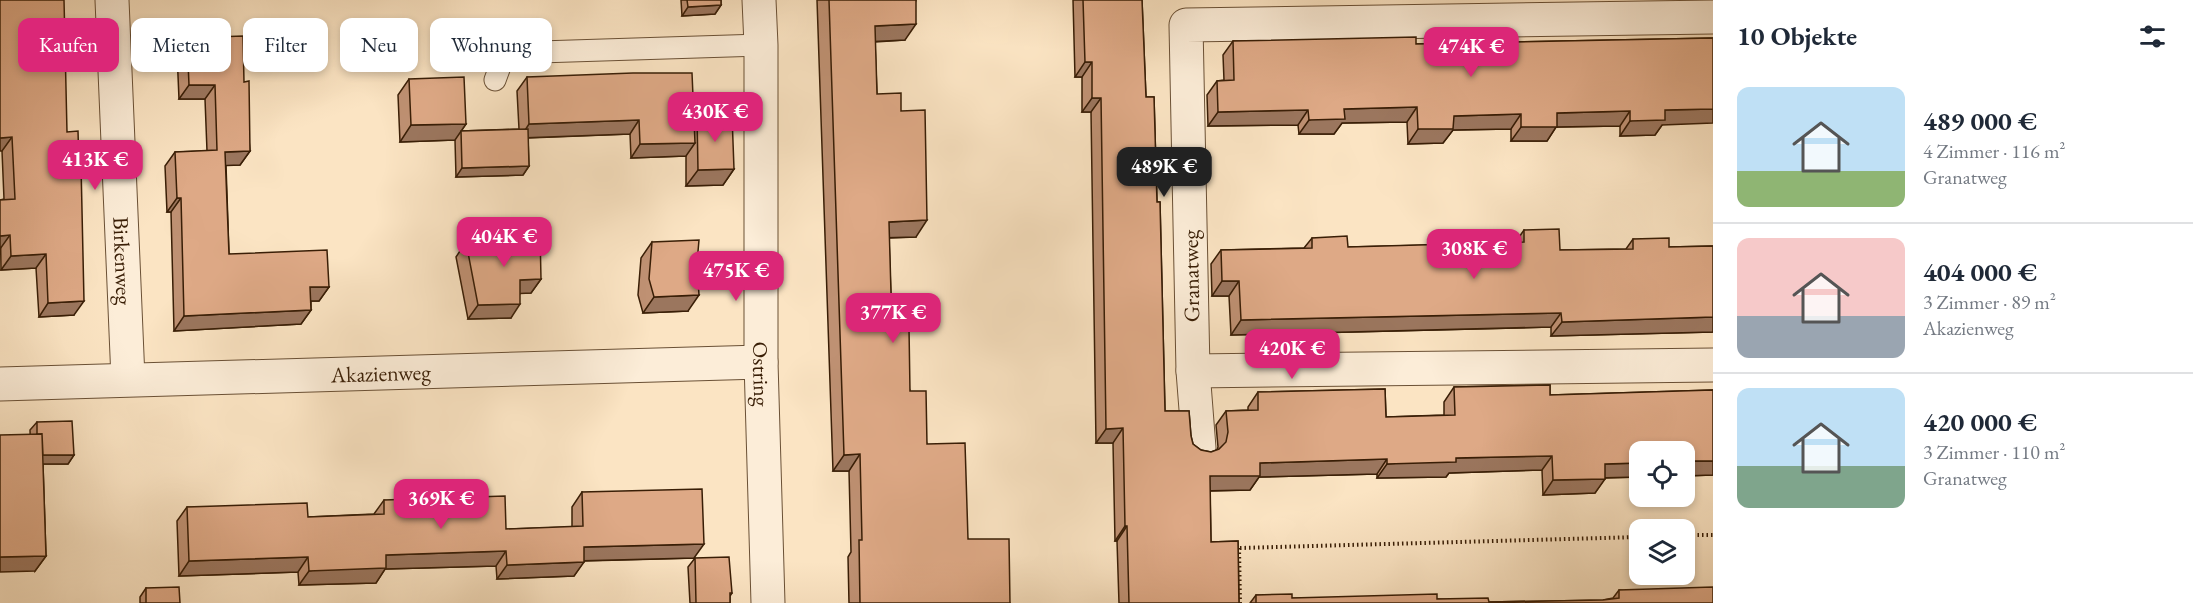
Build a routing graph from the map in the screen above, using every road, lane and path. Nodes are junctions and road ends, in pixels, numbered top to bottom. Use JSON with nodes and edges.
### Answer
{"nodes":[{"id":1,"x":112,"y":0,"type":"edge"},
{"id":2,"x":759,"y":0,"type":"edge"},
{"id":3,"x":1713,"y":17,"type":"edge"},
{"id":4,"x":761,"y":45,"type":"junction"},
{"id":5,"x":495,"y":80,"type":"dead end"},
{"id":6,"x":761,"y":362,"type":"junction"},
{"id":7,"x":1713,"y":365,"type":"edge"},
{"id":8,"x":1193,"y":371,"type":"junction"},
{"id":9,"x":128,"y":379,"type":"junction"},
{"id":10,"x":0,"y":384,"type":"edge"},
{"id":11,"x":1199,"y":448,"type":"edge"},
{"id":12,"x":1713,"y":534,"type":"edge"},
{"id":13,"x":1695,"y":535,"type":"edge"},
{"id":14,"x":1629,"y":537,"type":"edge"},
{"id":15,"x":1230,"y":548,"type":"edge"},
{"id":16,"x":1240,"y":548,"type":"junction"},
{"id":17,"x":768,"y":603,"type":"edge"},
{"id":18,"x":1240,"y":603,"type":"edge"}],
"edges":[{"from":1,"to":9,"type":"street","name":"Birkenweg"},
{"from":2,"to":4,"type":"street","name":"Ostring"},
{"from":3,"to":8,"type":"street","name":"Granatweg"},
{"from":4,"to":5,"type":"lane"},
{"from":4,"to":6,"type":"street","name":"Ostring"},
{"from":6,"to":9,"type":"street","name":"Akazienweg"},
{"from":6,"to":17,"type":"street","name":"Ostring"},
{"from":7,"to":8,"type":"street"},
{"from":8,"to":11,"type":"street","name":"Granatweg"},
{"from":9,"to":10,"type":"street","name":"Akazienweg"},
{"from":12,"to":13,"type":"path"},
{"from":14,"to":16,"type":"path"},
{"from":15,"to":16,"type":"path"},
{"from":16,"to":18,"type":"path"}]}
